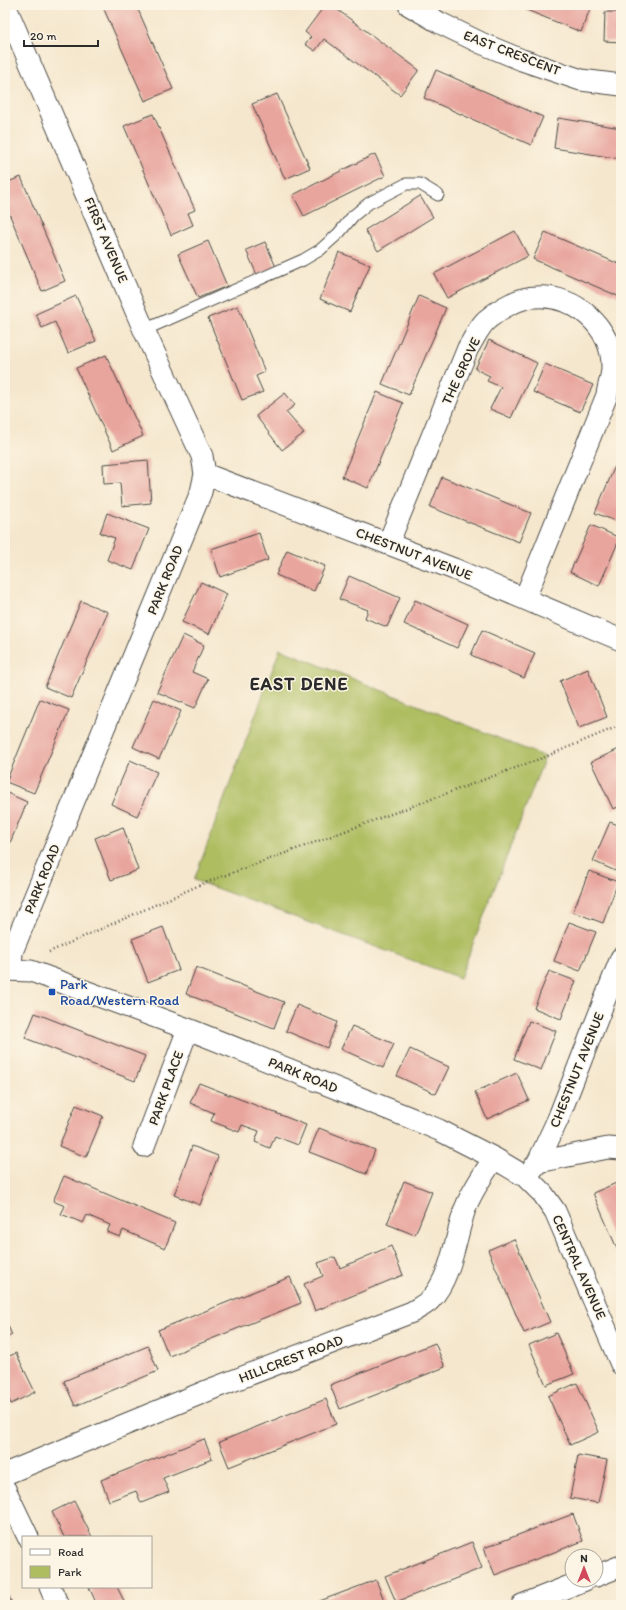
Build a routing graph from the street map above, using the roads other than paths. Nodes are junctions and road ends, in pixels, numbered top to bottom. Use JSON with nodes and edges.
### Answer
{"nodes":[{"id":1,"x":409,"y":5,"type":"edge"},
{"id":2,"x":5,"y":6,"type":"edge"},
{"id":3,"x":621,"y":85,"type":"edge"},
{"id":4,"x":438,"y":195,"type":"dead end"},
{"id":5,"x":144,"y":330,"type":"junction"},
{"id":6,"x":205,"y":474,"type":"junction"},
{"id":7,"x":388,"y":544,"type":"junction"},
{"id":8,"x":525,"y":598,"type":"junction"},
{"id":9,"x":621,"y":640,"type":"edge"},
{"id":10,"x":621,"y":958,"type":"edge"},
{"id":11,"x":8,"y":970,"type":"edge"},
{"id":12,"x":188,"y":1029,"type":"junction"},
{"id":13,"x":144,"y":1146,"type":"dead end"},
{"id":14,"x":621,"y":1149,"type":"edge"},
{"id":15,"x":494,"y":1158,"type":"junction"},
{"id":16,"x":538,"y":1162,"type":"junction"},
{"id":17,"x":526,"y":1178,"type":"junction"},
{"id":18,"x":621,"y":1364,"type":"edge"},
{"id":19,"x":5,"y":1474,"type":"edge"},
{"id":20,"x":5,"y":1489,"type":"edge"},
{"id":21,"x":28,"y":1536,"type":"edge"},
{"id":22,"x":621,"y":1566,"type":"edge"},
{"id":23,"x":604,"y":1573,"type":"edge"},
{"id":24,"x":50,"y":1588,"type":"edge"},
{"id":25,"x":565,"y":1588,"type":"edge"},
{"id":26,"x":58,"y":1605,"type":"edge"},
{"id":27,"x":522,"y":1605,"type":"edge"}],
"edges":[{"from":1,"to":3,"type":"street","name":"EAST CRESCENT"},
{"from":2,"to":5,"type":"street","name":"FIRST AVENUE"},
{"from":4,"to":5,"type":"lane"},
{"from":5,"to":6,"type":"street","name":"FIRST AVENUE"},
{"from":6,"to":7,"type":"street","name":"CHESTNUT AVENUE"},
{"from":6,"to":11,"type":"street","name":"PARK ROAD"},
{"from":7,"to":8,"type":"street","name":"CHESTNUT AVENUE"},
{"from":7,"to":8,"type":"street","name":"THE GROVE"},
{"from":8,"to":9,"type":"street","name":"CHESTNUT AVENUE"},
{"from":10,"to":16,"type":"street","name":"CHESTNUT AVENUE"},
{"from":11,"to":12,"type":"street","name":"PARK ROAD"},
{"from":12,"to":13,"type":"street","name":"PARK PLACE"},
{"from":12,"to":15,"type":"street","name":"PARK ROAD"},
{"from":14,"to":16,"type":"street"},
{"from":15,"to":17,"type":"street","name":"PARK ROAD"},
{"from":15,"to":19,"type":"street","name":"HILLCREST ROAD"},
{"from":16,"to":17,"type":"street","name":"CHESTNUT AVENUE"},
{"from":17,"to":18,"type":"street","name":"CENTRAL AVENUE"},
{"from":20,"to":21,"type":"street"},
{"from":22,"to":23,"type":"street"},
{"from":24,"to":26,"type":"street"},
{"from":25,"to":27,"type":"street"}]}
